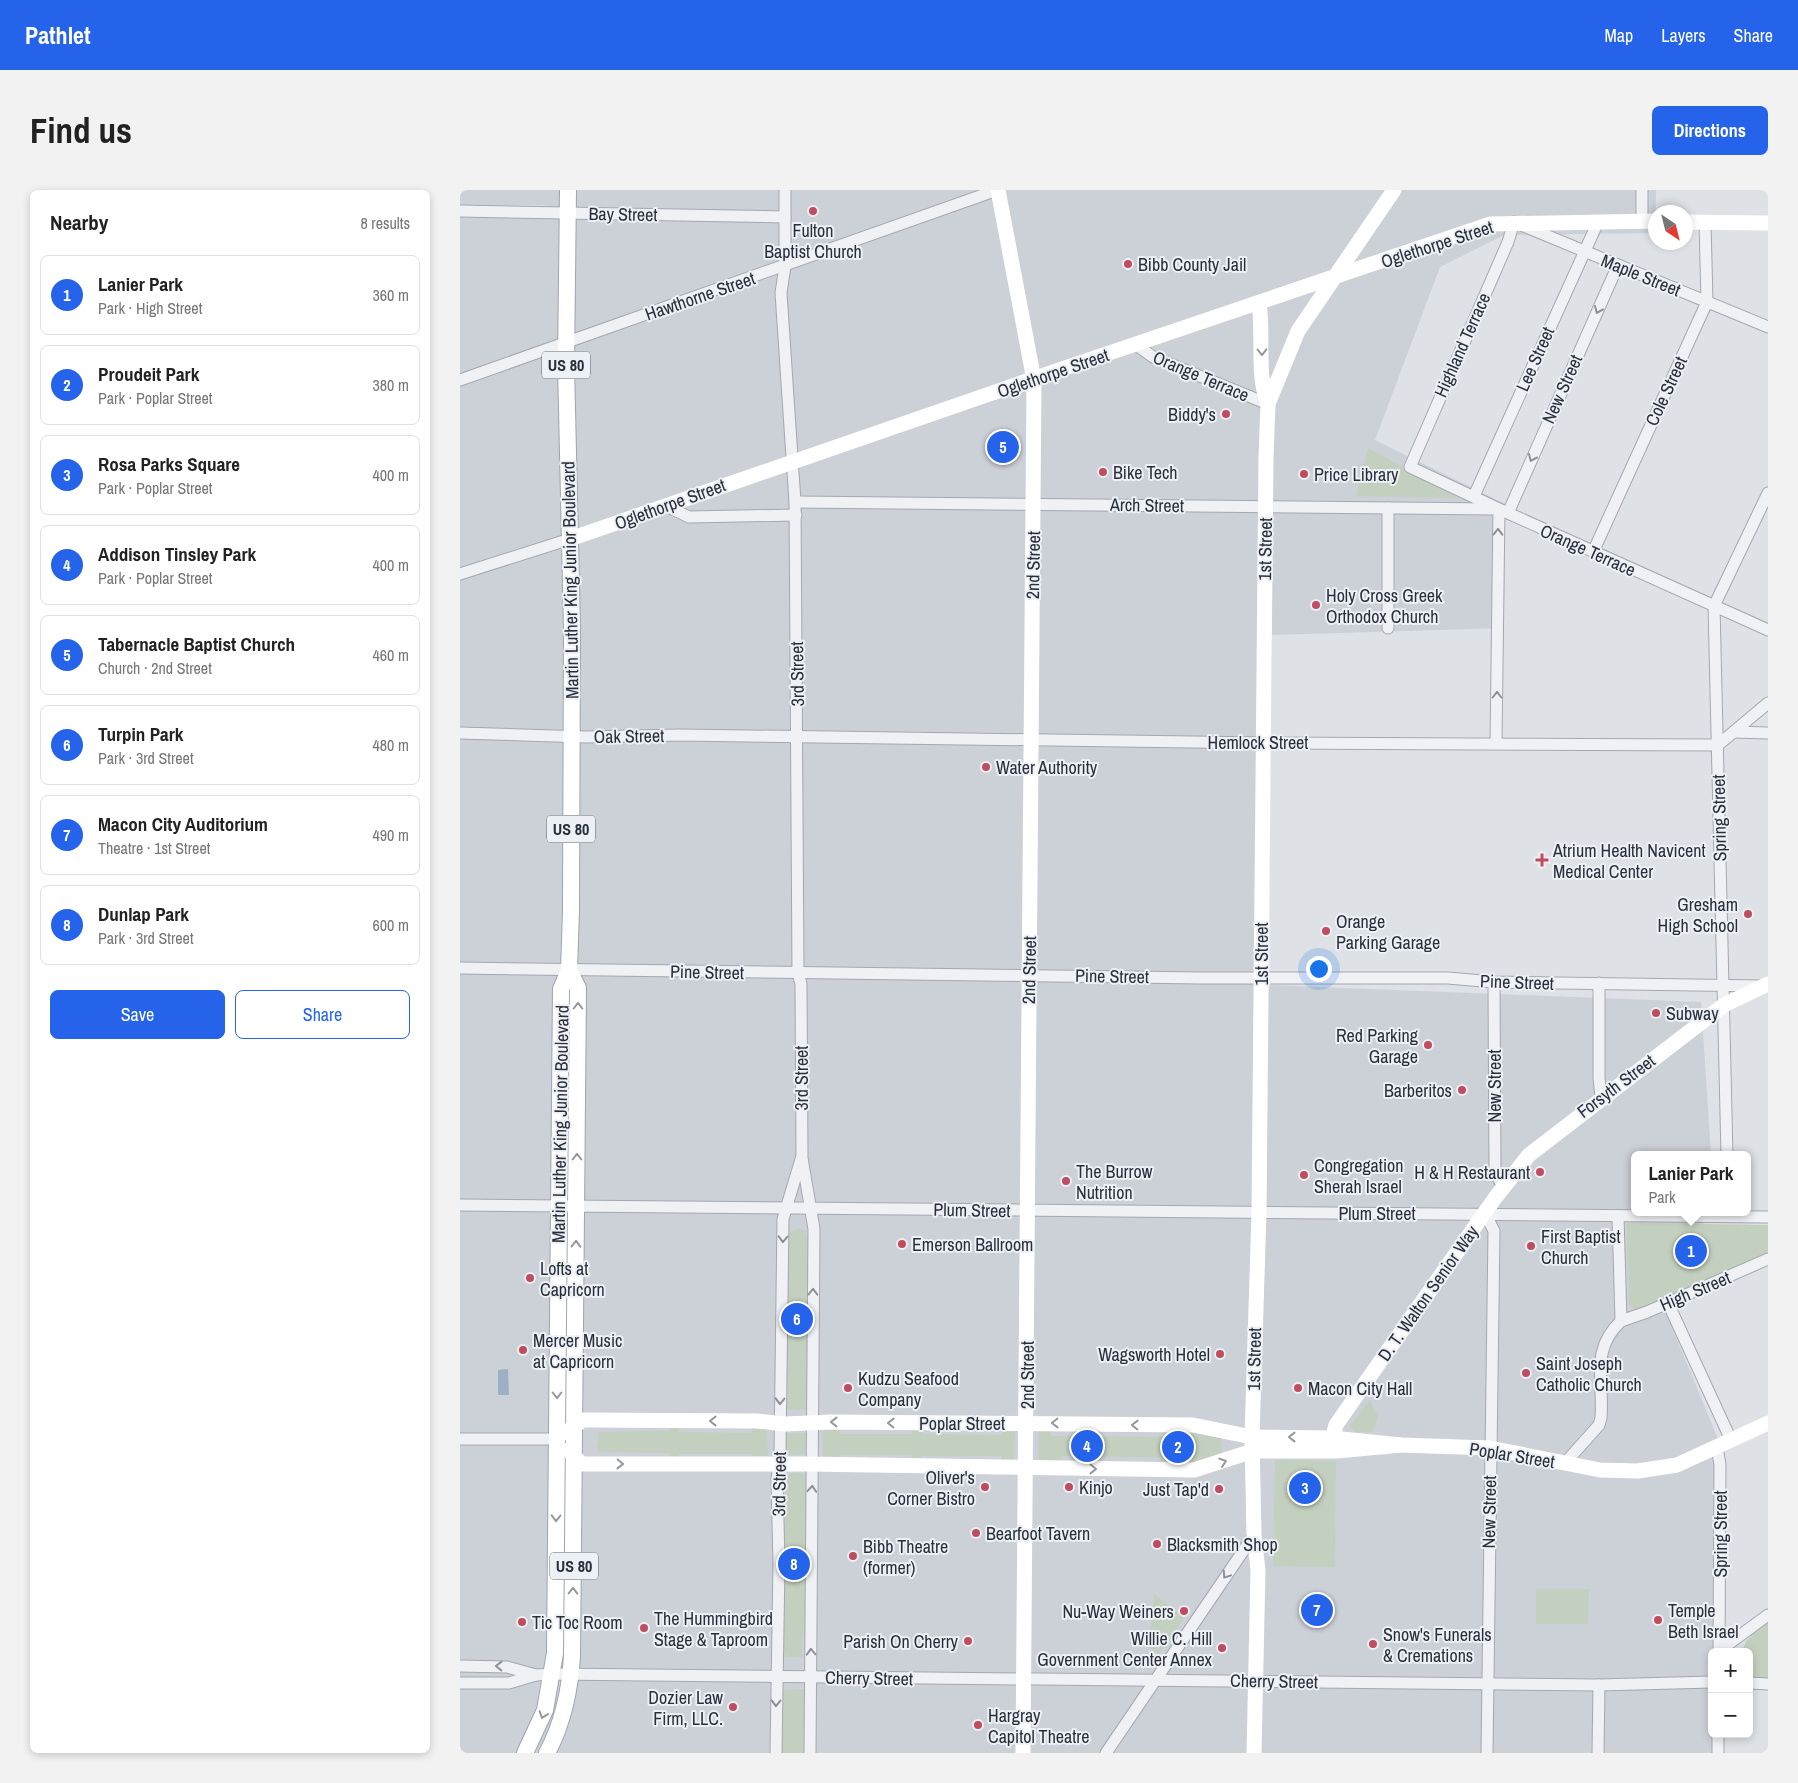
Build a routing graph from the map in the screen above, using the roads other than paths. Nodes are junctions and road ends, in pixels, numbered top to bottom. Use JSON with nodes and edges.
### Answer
{"nodes":[{"id":1,"x":568,"y":190,"type":"edge"},
{"id":2,"x":785,"y":190,"type":"edge"},
{"id":3,"x":997,"y":190,"type":"edge"},
{"id":4,"x":1394,"y":190,"type":"edge"},
{"id":5,"x":1642,"y":190,"type":"edge"},
{"id":6,"x":460,"y":211,"type":"edge"},
{"id":7,"x":568,"y":213,"type":"junction"},
{"id":8,"x":785,"y":217,"type":"junction"},
{"id":9,"x":1648,"y":217,"type":"edge"},
{"id":10,"x":1648,"y":221,"type":"edge"},
{"id":11,"x":1514,"y":222,"type":"junction"},
{"id":12,"x":1598,"y":222,"type":"junction"},
{"id":13,"x":1693,"y":222,"type":"edge"},
{"id":14,"x":1705,"y":222,"type":"junction"},
{"id":15,"x":1768,"y":223,"type":"edge"},
{"id":16,"x":1362,"y":237,"type":"junction"},
{"id":17,"x":1584,"y":251,"type":"junction"},
{"id":18,"x":1380,"y":262,"type":"junction"},
{"id":19,"x":1618,"y":265,"type":"junction"},
{"id":20,"x":785,"y":266,"type":"junction"},
{"id":21,"x":1332,"y":279,"type":"junction"},
{"id":22,"x":1707,"y":302,"type":"junction"},
{"id":23,"x":1259,"y":303,"type":"junction"},
{"id":24,"x":1768,"y":327,"type":"edge"},
{"id":25,"x":566,"y":344,"type":"junction"},
{"id":26,"x":1136,"y":344,"type":"junction"},
{"id":27,"x":460,"y":380,"type":"edge"},
{"id":28,"x":1034,"y":380,"type":"junction"},
{"id":29,"x":1268,"y":404,"type":"junction"},
{"id":30,"x":794,"y":463,"type":"junction"},
{"id":31,"x":1410,"y":467,"type":"joint"},
{"id":32,"x":1768,"y":493,"type":"edge"},
{"id":33,"x":1474,"y":496,"type":"junction"},
{"id":34,"x":795,"y":502,"type":"junction"},
{"id":35,"x":1034,"y":505,"type":"junction"},
{"id":36,"x":666,"y":506,"type":"junction"},
{"id":37,"x":1266,"y":507,"type":"junction"},
{"id":38,"x":1388,"y":508,"type":"junction"},
{"id":39,"x":1503,"y":511,"type":"junction"},
{"id":40,"x":796,"y":516,"type":"junction"},
{"id":41,"x":570,"y":540,"type":"junction"},
{"id":42,"x":1593,"y":552,"type":"junction"},
{"id":43,"x":460,"y":574,"type":"edge"},
{"id":44,"x":1714,"y":606,"type":"junction"},
{"id":45,"x":1388,"y":628,"type":"dead end"},
{"id":46,"x":1768,"y":630,"type":"edge"},
{"id":47,"x":1768,"y":703,"type":"edge"},
{"id":48,"x":1734,"y":732,"type":"junction"},
{"id":49,"x":1768,"y":732,"type":"edge"},
{"id":50,"x":460,"y":733,"type":"edge"},
{"id":51,"x":572,"y":736,"type":"junction"},
{"id":52,"x":798,"y":737,"type":"junction"},
{"id":53,"x":1031,"y":739,"type":"junction"},
{"id":54,"x":1264,"y":743,"type":"junction"},
{"id":55,"x":1496,"y":743,"type":"junction"},
{"id":56,"x":1718,"y":745,"type":"junction"},
{"id":57,"x":460,"y":968,"type":"edge"},
{"id":58,"x":569,"y":970,"type":"junction"},
{"id":59,"x":798,"y":973,"type":"junction"},
{"id":60,"x":1029,"y":975,"type":"junction"},
{"id":61,"x":1261,"y":977,"type":"junction"},
{"id":62,"x":1494,"y":982,"type":"junction"},
{"id":63,"x":1599,"y":983,"type":"junction"},
{"id":64,"x":1723,"y":984,"type":"junction"},
{"id":65,"x":1766,"y":986,"type":"edge"},
{"id":66,"x":1724,"y":1005,"type":"junction"},
{"id":67,"x":1601,"y":1097,"type":"junction"},
{"id":68,"x":1727,"y":1151,"type":"edge"},
{"id":69,"x":802,"y":1158,"type":"junction"},
{"id":70,"x":1502,"y":1188,"type":"junction"},
{"id":71,"x":460,"y":1205,"type":"edge"},
{"id":72,"x":558,"y":1206,"type":"junction"},
{"id":73,"x":577,"y":1206,"type":"junction"},
{"id":74,"x":786,"y":1208,"type":"junction"},
{"id":75,"x":812,"y":1208,"type":"junction"},
{"id":76,"x":1026,"y":1211,"type":"junction"},
{"id":77,"x":1259,"y":1212,"type":"junction"},
{"id":78,"x":1484,"y":1213,"type":"junction"},
{"id":79,"x":1618,"y":1216,"type":"junction"},
{"id":80,"x":1631,"y":1216,"type":"edge"},
{"id":81,"x":1751,"y":1216,"type":"edge"},
{"id":82,"x":1768,"y":1217,"type":"edge"},
{"id":83,"x":1768,"y":1259,"type":"edge"},
{"id":84,"x":1668,"y":1303,"type":"junction"},
{"id":85,"x":1621,"y":1321,"type":"junction"},
{"id":86,"x":1768,"y":1422,"type":"edge"},
{"id":87,"x":812,"y":1423,"type":"junction"},
{"id":88,"x":1027,"y":1423,"type":"junction"},
{"id":89,"x":779,"y":1424,"type":"junction"},
{"id":90,"x":574,"y":1426,"type":"junction"},
{"id":91,"x":460,"y":1438,"type":"edge"},
{"id":92,"x":557,"y":1439,"type":"junction"},
{"id":93,"x":1732,"y":1440,"type":"junction"},
{"id":94,"x":1252,"y":1444,"type":"junction"},
{"id":95,"x":1331,"y":1444,"type":"junction"},
{"id":96,"x":1717,"y":1446,"type":"junction"},
{"id":97,"x":1490,"y":1448,"type":"junction"},
{"id":98,"x":574,"y":1457,"type":"junction"},
{"id":99,"x":1565,"y":1463,"type":"junction"},
{"id":100,"x":779,"y":1464,"type":"junction"},
{"id":101,"x":812,"y":1464,"type":"junction"},
{"id":102,"x":1027,"y":1468,"type":"junction"},
{"id":103,"x":557,"y":1469,"type":"junction"},
{"id":104,"x":1254,"y":1535,"type":"junction"},
{"id":105,"x":1768,"y":1614,"type":"edge"},
{"id":106,"x":1719,"y":1648,"type":"edge"},
{"id":107,"x":1723,"y":1648,"type":"edge"},
{"id":108,"x":460,"y":1666,"type":"edge"},
{"id":109,"x":553,"y":1674,"type":"junction"},
{"id":110,"x":536,"y":1675,"type":"junction"},
{"id":111,"x":571,"y":1675,"type":"junction"},
{"id":112,"x":776,"y":1677,"type":"junction"},
{"id":113,"x":812,"y":1678,"type":"junction"},
{"id":114,"x":1023,"y":1678,"type":"junction"},
{"id":115,"x":1155,"y":1680,"type":"junction"},
{"id":116,"x":1255,"y":1680,"type":"junction"},
{"id":117,"x":1708,"y":1682,"type":"edge"},
{"id":118,"x":460,"y":1683,"type":"edge"},
{"id":119,"x":1753,"y":1683,"type":"edge"},
{"id":120,"x":1487,"y":1684,"type":"junction"},
{"id":121,"x":1768,"y":1684,"type":"edge"},
{"id":122,"x":1599,"y":1685,"type":"junction"},
{"id":123,"x":1718,"y":1738,"type":"edge"},
{"id":124,"x":525,"y":1753,"type":"edge"},
{"id":125,"x":547,"y":1753,"type":"edge"},
{"id":126,"x":776,"y":1753,"type":"edge"},
{"id":127,"x":810,"y":1753,"type":"edge"},
{"id":128,"x":1023,"y":1753,"type":"edge"},
{"id":129,"x":1106,"y":1753,"type":"edge"},
{"id":130,"x":1254,"y":1753,"type":"edge"},
{"id":131,"x":1487,"y":1753,"type":"edge"},
{"id":132,"x":1598,"y":1753,"type":"edge"},
{"id":133,"x":1718,"y":1753,"type":"edge"}],
"edges":[{"from":1,"to":7,"type":"main road","name":"Martin Luther King Junior Boulevard","number":"US 80"},
{"from":2,"to":8,"type":"street","name":"3rd Street"},
{"from":3,"to":20,"type":"street","name":"Hawthorne Street"},
{"from":3,"to":28,"type":"street","name":"2nd Street"},
{"from":4,"to":16,"type":"street","name":"1st Street"},
{"from":5,"to":9,"type":"street"},
{"from":6,"to":7,"type":"street","name":"Bay Street"},
{"from":7,"to":8,"type":"street","name":"Bay Street"},
{"from":7,"to":25,"type":"main road","name":"Martin Luther King Junior Boulevard","number":"US 80"},
{"from":8,"to":20,"type":"street","name":"3rd Street"},
{"from":10,"to":12,"type":"street","name":"Oglethorpe Street"},
{"from":11,"to":12,"type":"street","name":"Oglethorpe Street"},
{"from":11,"to":17,"type":"street","name":"Maple Street"},
{"from":11,"to":18,"type":"street","name":"Oglethorpe Street"},
{"from":11,"to":31,"type":"street","name":"Highland Terrace"},
{"from":12,"to":17,"type":"street","name":"Lee Street"},
{"from":13,"to":14,"type":"street"},
{"from":14,"to":15,"type":"street"},
{"from":14,"to":22,"type":"street","name":"Cole Street"},
{"from":16,"to":18,"type":"street"},
{"from":16,"to":21,"type":"street","name":"1st Street"},
{"from":17,"to":19,"type":"street","name":"Maple Street"},
{"from":17,"to":33,"type":"street","name":"Lee Street"},
{"from":18,"to":21,"type":"street","name":"Oglethorpe Street"},
{"from":19,"to":22,"type":"street","name":"Maple Street"},
{"from":19,"to":39,"type":"street","name":"New Street","one_way":true},
{"from":20,"to":25,"type":"street","name":"Hawthorne Street"},
{"from":20,"to":30,"type":"street","name":"3rd Street"},
{"from":21,"to":23,"type":"street","name":"Oglethorpe Street"},
{"from":21,"to":29,"type":"street","name":"1st Street"},
{"from":22,"to":24,"type":"street","name":"Maple Street"},
{"from":22,"to":42,"type":"street","name":"Cole Street"},
{"from":23,"to":26,"type":"street","name":"Oglethorpe Street"},
{"from":23,"to":29,"type":"street","one_way":true},
{"from":25,"to":27,"type":"street","name":"Hawthorne Street"},
{"from":25,"to":41,"type":"main road","name":"Martin Luther King Junior Boulevard","number":"US 80"},
{"from":26,"to":28,"type":"street","name":"Oglethorpe Street"},
{"from":26,"to":29,"type":"street","name":"Orange Terrace"},
{"from":28,"to":30,"type":"street","name":"Oglethorpe Street"},
{"from":28,"to":35,"type":"street","name":"2nd Street"},
{"from":29,"to":37,"type":"street","name":"1st Street"},
{"from":30,"to":34,"type":"street","name":"3rd Street"},
{"from":30,"to":36,"type":"street","name":"Oglethorpe Street"},
{"from":31,"to":33,"type":"street","name":"Orange Terrace"},
{"from":32,"to":44,"type":"street","name":"Spring Street"},
{"from":33,"to":39,"type":"street","name":"Orange Terrace"},
{"from":34,"to":35,"type":"street","name":"Arch Street"},
{"from":34,"to":40,"type":"street","name":"3rd Street"},
{"from":35,"to":37,"type":"street","name":"Arch Street"},
{"from":35,"to":53,"type":"street","name":"2nd Street"},
{"from":36,"to":40,"type":"street"},
{"from":36,"to":41,"type":"street","name":"Oglethorpe Street"},
{"from":37,"to":38,"type":"street","name":"Arch Street"},
{"from":37,"to":54,"type":"street","name":"1st Street"},
{"from":38,"to":39,"type":"street","name":"Arch Street"},
{"from":38,"to":45,"type":"street"},
{"from":39,"to":42,"type":"street","name":"Orange Terrace"},
{"from":55,"to":39,"type":"street","name":"New Street","one_way":true},
{"from":40,"to":52,"type":"street","name":"3rd Street"},
{"from":41,"to":43,"type":"street","name":"Oglethorpe Street"},
{"from":41,"to":51,"type":"main road","name":"Martin Luther King Junior Boulevard","number":"US 80"},
{"from":42,"to":44,"type":"street","name":"Orange Terrace"},
{"from":44,"to":46,"type":"street","name":"Orange Terrace"},
{"from":44,"to":56,"type":"street","name":"Spring Street"},
{"from":47,"to":48,"type":"street"},
{"from":48,"to":49,"type":"street"},
{"from":48,"to":56,"type":"street"},
{"from":50,"to":51,"type":"street","name":"Oak Street"},
{"from":51,"to":52,"type":"street","name":"Oak Street"},
{"from":51,"to":58,"type":"main road","name":"Martin Luther King Junior Boulevard","number":"US 80"},
{"from":52,"to":53,"type":"street","name":"Hemlock Street"},
{"from":52,"to":59,"type":"street","name":"3rd Street"},
{"from":53,"to":54,"type":"street","name":"Hemlock Street"},
{"from":53,"to":60,"type":"street","name":"2nd Street"},
{"from":54,"to":55,"type":"street","name":"Hemlock Street"},
{"from":54,"to":61,"type":"street","name":"1st Street"},
{"from":55,"to":56,"type":"street","name":"Hemlock Street"},
{"from":56,"to":64,"type":"street","name":"Spring Street"},
{"from":57,"to":58,"type":"street","name":"Pine Street"},
{"from":58,"to":59,"type":"street","name":"Pine Street"},
{"from":58,"to":72,"type":"main road","name":"Martin Luther King Junior Boulevard","number":"US 80"},
{"from":73,"to":58,"type":"main road","name":"Martin Luther King Junior Boulevard","number":"US 80","one_way":true},
{"from":59,"to":60,"type":"street","name":"Pine Street"},
{"from":59,"to":69,"type":"street","name":"3rd Street"},
{"from":60,"to":61,"type":"street","name":"Pine Street"},
{"from":60,"to":76,"type":"street","name":"2nd Street"},
{"from":61,"to":62,"type":"street","name":"Pine Street"},
{"from":61,"to":77,"type":"street","name":"1st Street"},
{"from":62,"to":63,"type":"street","name":"Pine Street"},
{"from":62,"to":70,"type":"street","name":"New Street"},
{"from":63,"to":64,"type":"street","name":"Pine Street"},
{"from":63,"to":67,"type":"street"},
{"from":64,"to":65,"type":"street","name":"Pine Street"},
{"from":64,"to":66,"type":"street","name":"Spring Street"},
{"from":65,"to":66,"type":"street","name":"Forsyth Street"},
{"from":66,"to":67,"type":"street","name":"Forsyth Street"},
{"from":66,"to":68,"type":"street","name":"Spring Street"},
{"from":67,"to":70,"type":"street","name":"Forsyth Street"},
{"from":69,"to":74,"type":"street","name":"3rd Street"},
{"from":69,"to":75,"type":"street","name":"3rd Street"},
{"from":70,"to":78,"type":"street","name":"Forsyth Street"},
{"from":71,"to":72,"type":"street","name":"Plum Street"},
{"from":72,"to":73,"type":"street","name":"Plum Street"},
{"from":72,"to":92,"type":"main road","name":"Martin Luther King Junior Boulevard","number":"US 80","one_way":true},
{"from":73,"to":74,"type":"street","name":"Plum Street"},
{"from":90,"to":73,"type":"main road","name":"Martin Luther King Junior Boulevard","number":"US 80","one_way":true},
{"from":74,"to":75,"type":"street","name":"Plum Street"},
{"from":74,"to":89,"type":"street","name":"3rd Street","one_way":true},
{"from":75,"to":76,"type":"street","name":"Plum Street"},
{"from":87,"to":75,"type":"street","name":"3rd Street","one_way":true},
{"from":76,"to":77,"type":"street","name":"Plum Street"},
{"from":76,"to":88,"type":"street","name":"2nd Street"},
{"from":77,"to":78,"type":"street","name":"Plum Street"},
{"from":77,"to":94,"type":"street","name":"1st Street"},
{"from":78,"to":79,"type":"street"},
{"from":78,"to":95,"type":"street","name":"D. T. Walton Senior Way"},
{"from":78,"to":97,"type":"street","name":"New Street"},
{"from":79,"to":80,"type":"street"},
{"from":79,"to":85,"type":"street"},
{"from":81,"to":82,"type":"street"},
{"from":83,"to":84,"type":"street","name":"High Street"},
{"from":84,"to":85,"type":"street","name":"High Street"},
{"from":84,"to":93,"type":"street"},
{"from":85,"to":99,"type":"street"},
{"from":86,"to":93,"type":"street","name":"Poplar Street"},
{"from":88,"to":87,"type":"street","name":"Poplar Street","one_way":true},
{"from":87,"to":89,"type":"street","name":"Poplar Street"},
{"from":87,"to":101,"type":"street","name":"3rd Street"},
{"from":94,"to":88,"type":"street","name":"Poplar Street","one_way":true},
{"from":88,"to":102,"type":"street","name":"2nd Street"},
{"from":89,"to":90,"type":"street","name":"Poplar Street","one_way":true},
{"from":89,"to":100,"type":"street","name":"3rd Street"},
{"from":90,"to":92,"type":"street","name":"Poplar Street"},
{"from":90,"to":98,"type":"main road","name":"Martin Luther King Junior Boulevard","number":"US 80"},
{"from":91,"to":92,"type":"street"},
{"from":92,"to":98,"type":"street","name":"Poplar Street"},
{"from":92,"to":103,"type":"main road","name":"Martin Luther King Junior Boulevard","number":"US 80"},
{"from":93,"to":96,"type":"street","name":"Poplar Street"},
{"from":94,"to":95,"type":"street","name":"Poplar Street"},
{"from":102,"to":94,"type":"street","name":"Poplar Street","one_way":true},
{"from":94,"to":104,"type":"street","name":"1st Street"},
{"from":95,"to":97,"type":"street","name":"Poplar Street"},
{"from":96,"to":99,"type":"street","name":"Poplar Street"},
{"from":96,"to":106,"type":"street","name":"Spring Street"},
{"from":97,"to":99,"type":"street","name":"Poplar Street"},
{"from":97,"to":120,"type":"street","name":"New Street"},
{"from":98,"to":100,"type":"street","name":"Poplar Street","one_way":true},
{"from":98,"to":103,"type":"street"},
{"from":111,"to":98,"type":"main road","name":"Martin Luther King Junior Boulevard","number":"US 80","one_way":true},
{"from":100,"to":101,"type":"street","name":"Poplar Street"},
{"from":100,"to":112,"type":"street","name":"3rd Street"},
{"from":101,"to":102,"type":"street","name":"Poplar Street"},
{"from":113,"to":101,"type":"street","name":"3rd Street","one_way":true},
{"from":102,"to":114,"type":"street","name":"2nd Street"},
{"from":103,"to":109,"type":"main road","name":"Martin Luther King Junior Boulevard","number":"US 80","one_way":true},
{"from":104,"to":115,"type":"street","one_way":true},
{"from":104,"to":116,"type":"street","name":"1st Street"},
{"from":105,"to":107,"type":"street"},
{"from":110,"to":108,"type":"street","name":"Cherry Street","one_way":true},
{"from":109,"to":110,"type":"street","name":"Cherry Street"},
{"from":109,"to":111,"type":"street","name":"Cherry Street"},
{"from":109,"to":124,"type":"main road","name":"Martin Luther King Junior Boulevard","number":"US 80","one_way":true},
{"from":110,"to":118,"type":"street","name":"Cherry Street"},
{"from":111,"to":112,"type":"street","name":"Cherry Street"},
{"from":111,"to":125,"type":"main road","name":"Martin Luther King Junior Boulevard","number":"US 80"},
{"from":112,"to":113,"type":"street","name":"Cherry Street"},
{"from":112,"to":126,"type":"street","name":"3rd Street","one_way":true},
{"from":113,"to":114,"type":"street","name":"Cherry Street"},
{"from":113,"to":127,"type":"street","name":"3rd Street"},
{"from":114,"to":115,"type":"street","name":"Cherry Street"},
{"from":114,"to":128,"type":"street","name":"2nd Street"},
{"from":115,"to":116,"type":"street","name":"Cherry Street"},
{"from":115,"to":129,"type":"street"},
{"from":116,"to":120,"type":"street","name":"Cherry Street"},
{"from":116,"to":130,"type":"street","name":"1st Street"},
{"from":117,"to":122,"type":"street","name":"Cherry Street"},
{"from":119,"to":121,"type":"street"},
{"from":120,"to":122,"type":"street","name":"Cherry Street"},
{"from":120,"to":131,"type":"street","name":"New Street"},
{"from":122,"to":132,"type":"street"},
{"from":123,"to":133,"type":"street"}]}
